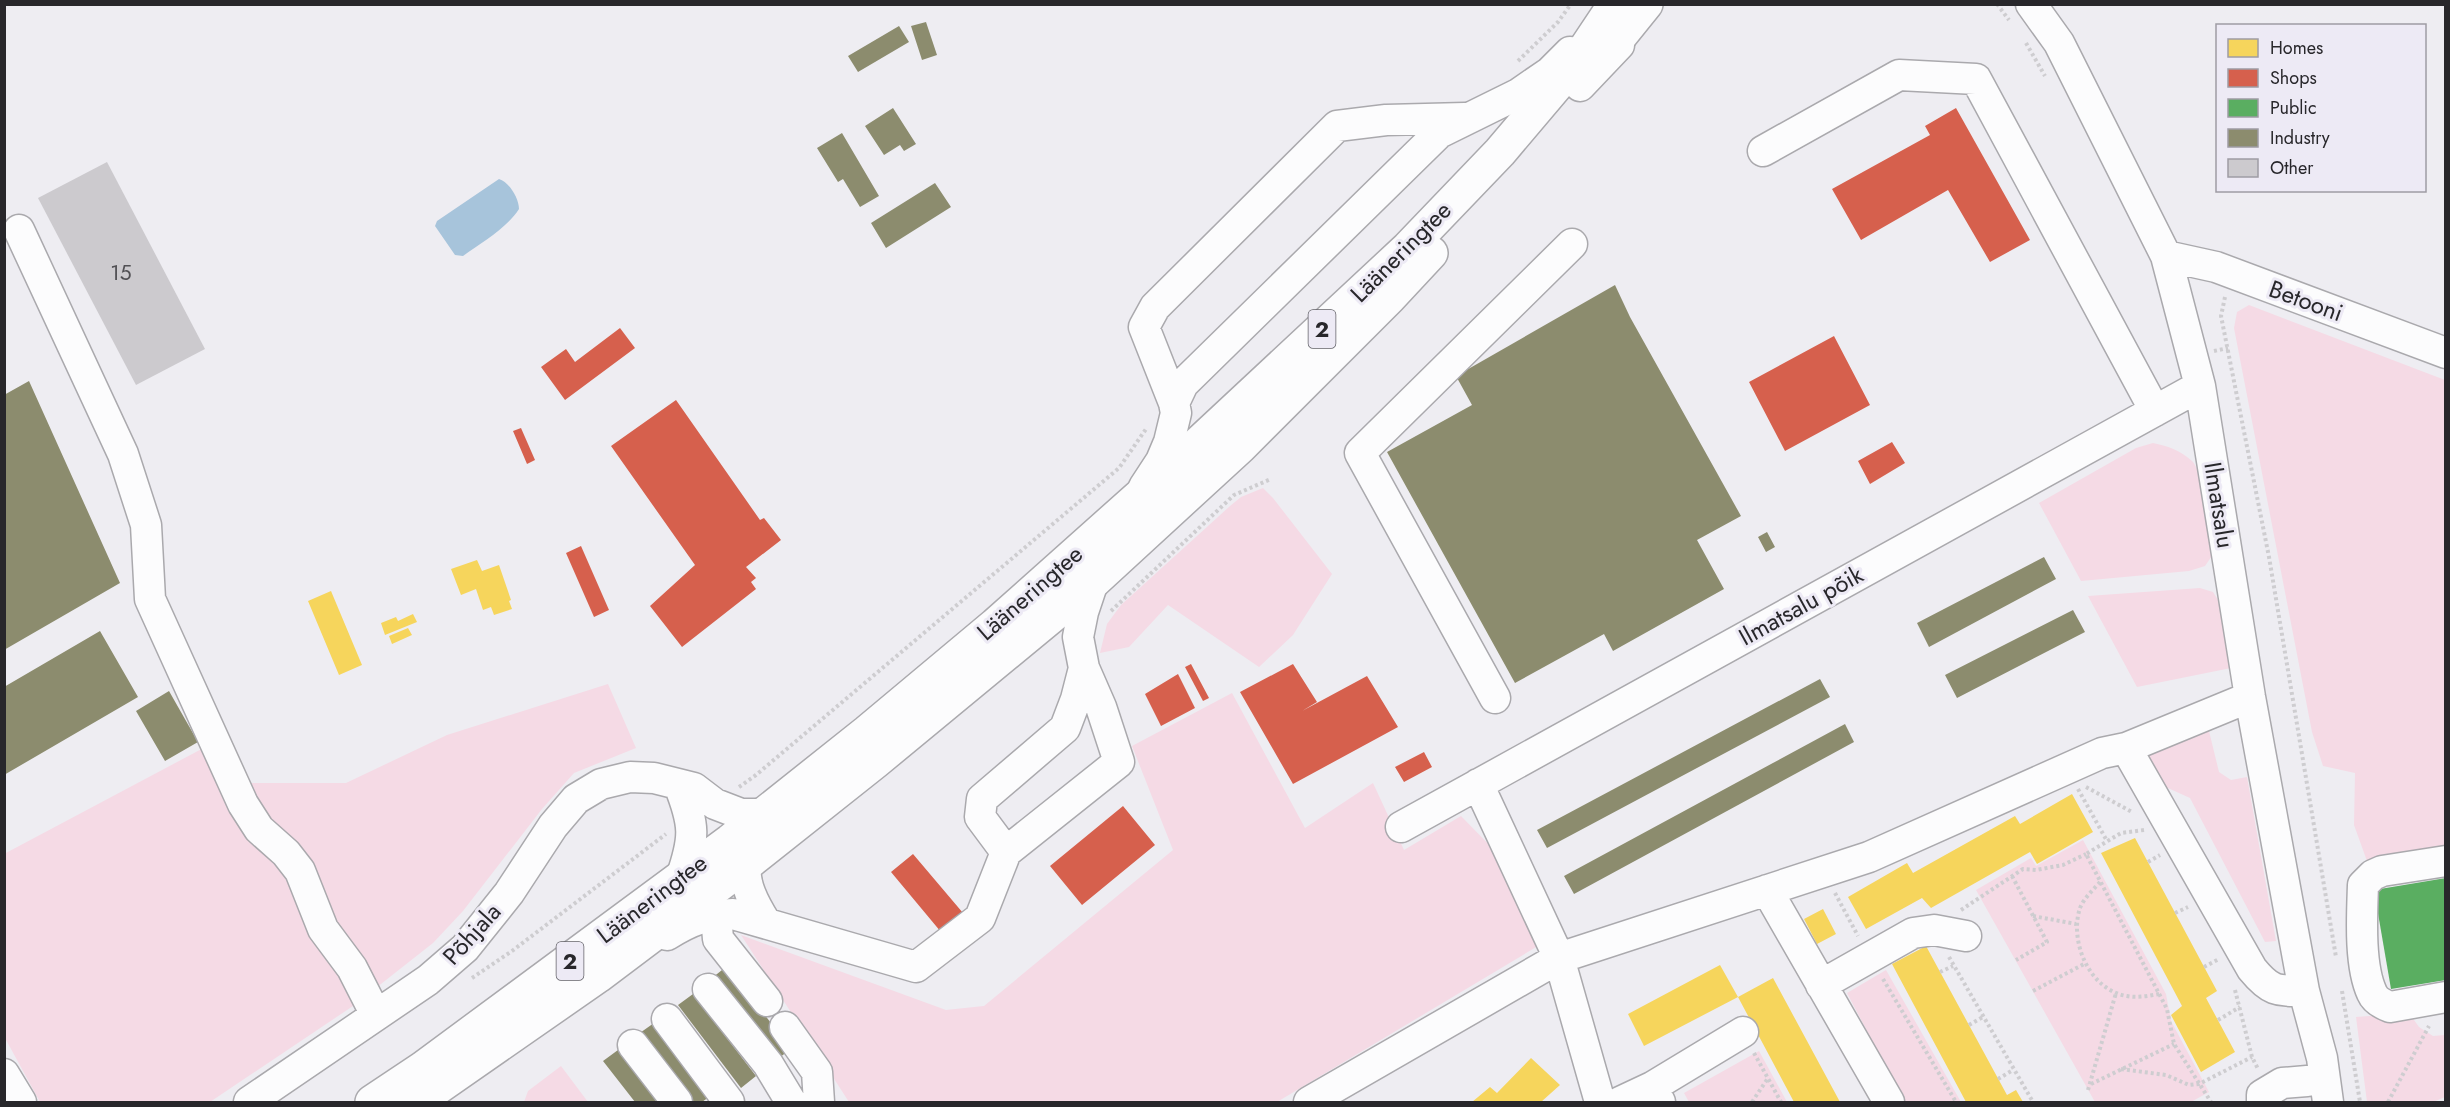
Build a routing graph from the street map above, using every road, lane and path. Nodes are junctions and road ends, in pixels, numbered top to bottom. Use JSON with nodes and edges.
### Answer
{"nodes":[{"id":1,"x":1571,"y":4,"type":"edge"},
{"id":2,"x":1646,"y":4,"type":"edge"},
{"id":3,"x":1658,"y":4,"type":"edge"},
{"id":4,"x":2031,"y":4,"type":"edge"},
{"id":5,"x":2047,"y":4,"type":"edge"},
{"id":6,"x":1614,"y":7,"type":"edge"},
{"id":7,"x":2059,"y":43,"type":"junction"},
{"id":8,"x":1511,"y":68,"type":"dead end"},
{"id":9,"x":1580,"y":86,"type":"junction"},
{"id":10,"x":1471,"y":118,"type":"junction"},
{"id":11,"x":1762,"y":151,"type":"dead end"},
{"id":12,"x":19,"y":230,"type":"dead end"},
{"id":13,"x":1572,"y":244,"type":"dead end"},
{"id":14,"x":2166,"y":256,"type":"junction"},
{"id":15,"x":2233,"y":274,"type":"junction"},
{"id":16,"x":2445,"y":353,"type":"edge"},
{"id":17,"x":2200,"y":386,"type":"junction"},
{"id":18,"x":1175,"y":408,"type":"junction"},
{"id":19,"x":2155,"y":411,"type":"junction"},
{"id":20,"x":1271,"y":479,"type":"dead end"},
{"id":21,"x":1137,"y":498,"type":"junction"},
{"id":22,"x":1093,"y":582,"type":"junction"},
{"id":23,"x":1105,"y":619,"type":"dead end"},
{"id":24,"x":1084,"y":668,"type":"junction"},
{"id":25,"x":2250,"y":697,"type":"junction"},
{"id":26,"x":1495,"y":698,"type":"dead end"},
{"id":27,"x":2126,"y":748,"type":"junction"},
{"id":28,"x":2066,"y":775,"type":"junction"},
{"id":29,"x":1478,"y":784,"type":"junction"},
{"id":30,"x":703,"y":812,"type":"junction"},
{"id":31,"x":764,"y":814,"type":"junction"},
{"id":32,"x":2165,"y":826,"type":"junction"},
{"id":33,"x":1401,"y":827,"type":"dead end"},
{"id":34,"x":2107,"y":841,"type":"junction"},
{"id":35,"x":1006,"y":852,"type":"junction"},
{"id":36,"x":2086,"y":854,"type":"junction"},
{"id":37,"x":2445,"y":861,"type":"edge"},
{"id":38,"x":744,"y":866,"type":"junction"},
{"id":39,"x":1823,"y":872,"type":"junction"},
{"id":40,"x":2012,"y":876,"type":"junction"},
{"id":41,"x":681,"y":878,"type":"junction"},
{"id":42,"x":2100,"y":882,"type":"junction"},
{"id":43,"x":1767,"y":890,"type":"junction"},
{"id":44,"x":716,"y":915,"type":"junction"},
{"id":45,"x":2033,"y":916,"type":"junction"},
{"id":46,"x":766,"y":923,"type":"junction"},
{"id":47,"x":2076,"y":924,"type":"junction"},
{"id":48,"x":1931,"y":931,"type":"junction"},
{"id":49,"x":1966,"y":936,"type":"dead end"},
{"id":50,"x":2225,"y":956,"type":"dead end"},
{"id":51,"x":1870,"y":957,"type":"junction"},
{"id":52,"x":1559,"y":958,"type":"junction"},
{"id":53,"x":2016,"y":960,"type":"dead end"},
{"id":54,"x":2086,"y":963,"type":"junction"},
{"id":55,"x":1953,"y":966,"type":"junction"},
{"id":56,"x":2204,"y":967,"type":"dead end"},
{"id":57,"x":2338,"y":967,"type":"dead end"},
{"id":58,"x":1940,"y":972,"type":"dead end"},
{"id":59,"x":598,"y":976,"type":"junction"},
{"id":60,"x":463,"y":984,"type":"dead end"},
{"id":61,"x":1821,"y":985,"type":"junction"},
{"id":62,"x":708,"y":989,"type":"dead end"},
{"id":63,"x":2342,"y":990,"type":"dead end"},
{"id":64,"x":2033,"y":991,"type":"dead end"},
{"id":65,"x":2304,"y":991,"type":"junction"},
{"id":66,"x":2116,"y":993,"type":"junction"},
{"id":67,"x":2159,"y":994,"type":"junction"},
{"id":68,"x":2445,"y":997,"type":"edge"},
{"id":69,"x":767,"y":1001,"type":"dead end"},
{"id":70,"x":2240,"y":1007,"type":"dead end"},
{"id":71,"x":376,"y":1015,"type":"junction"},
{"id":72,"x":1983,"y":1017,"type":"junction"},
{"id":73,"x":667,"y":1019,"type":"dead end"},
{"id":74,"x":2218,"y":1020,"type":"dead end"},
{"id":75,"x":1969,"y":1025,"type":"dead end"},
{"id":76,"x":785,"y":1027,"type":"dead end"},
{"id":77,"x":1743,"y":1032,"type":"joint"},
{"id":78,"x":2174,"y":1044,"type":"junction"},
{"id":79,"x":633,"y":1045,"type":"dead end"},
{"id":80,"x":2252,"y":1057,"type":"dead end"},
{"id":81,"x":2121,"y":1069,"type":"junction"},
{"id":82,"x":2013,"y":1070,"type":"junction"},
{"id":83,"x":4,"y":1074,"type":"edge"},
{"id":84,"x":1768,"y":1078,"type":"junction"},
{"id":85,"x":1998,"y":1079,"type":"dead end"},
{"id":86,"x":2090,"y":1084,"type":"junction"},
{"id":87,"x":2199,"y":1084,"type":"junction"},
{"id":88,"x":2088,"y":1090,"type":"dead end"},
{"id":89,"x":2308,"y":1092,"type":"edge"},
{"id":90,"x":1656,"y":1095,"type":"edge"},
{"id":91,"x":2255,"y":1100,"type":"edge"},
{"id":92,"x":21,"y":1102,"type":"edge"},
{"id":93,"x":249,"y":1102,"type":"edge"},
{"id":94,"x":372,"y":1102,"type":"edge"},
{"id":95,"x":417,"y":1102,"type":"edge"},
{"id":96,"x":677,"y":1102,"type":"edge"},
{"id":97,"x":729,"y":1102,"type":"edge"},
{"id":98,"x":791,"y":1102,"type":"edge"},
{"id":99,"x":819,"y":1102,"type":"edge"},
{"id":100,"x":1309,"y":1102,"type":"edge"},
{"id":101,"x":1600,"y":1102,"type":"edge"},
{"id":102,"x":1620,"y":1102,"type":"edge"},
{"id":103,"x":1752,"y":1102,"type":"edge"},
{"id":104,"x":1781,"y":1102,"type":"edge"},
{"id":105,"x":1889,"y":1102,"type":"edge"},
{"id":106,"x":1956,"y":1102,"type":"edge"},
{"id":107,"x":2033,"y":1102,"type":"edge"},
{"id":108,"x":2211,"y":1102,"type":"edge"},
{"id":109,"x":2328,"y":1102,"type":"edge"},
{"id":110,"x":2360,"y":1102,"type":"edge"},
{"id":111,"x":2388,"y":1102,"type":"edge"}],
"edges":[{"from":1,"to":8,"type":"path"},
{"from":2,"to":9,"type":"highway","name":"Lääneringtee","number":"2"},
{"from":3,"to":9,"type":"street"},
{"from":4,"to":7,"type":"street","name":"Ilmatsalu"},
{"from":5,"to":7,"type":"street","name":"Ilmatsalu"},
{"from":6,"to":10,"type":"street"},
{"from":6,"to":21,"type":"highway","name":"Lääneringtee","number":"2"},
{"from":7,"to":14,"type":"street","name":"Ilmatsalu"},
{"from":9,"to":22,"type":"highway","name":"Lääneringtee","number":"2"},
{"from":10,"to":18,"type":"street"},
{"from":10,"to":18,"type":"street"},
{"from":11,"to":19,"type":"street"},
{"from":12,"to":71,"type":"street"},
{"from":13,"to":26,"type":"street"},
{"from":14,"to":15,"type":"street","name":"Betooni"},
{"from":14,"to":17,"type":"street","name":"Ilmatsalu"},
{"from":15,"to":16,"type":"street","name":"Betooni"},
{"from":15,"to":57,"type":"path"},
{"from":17,"to":19,"type":"street","name":"Ilmatsalu põik"},
{"from":17,"to":25,"type":"street","name":"Ilmatsalu"},
{"from":18,"to":21,"type":"street"},
{"from":18,"to":30,"type":"path"},
{"from":19,"to":29,"type":"street","name":"Ilmatsalu põik"},
{"from":20,"to":23,"type":"path"},
{"from":21,"to":31,"type":"highway","name":"Lääneringtee","number":"2"},
{"from":22,"to":24,"type":"street"},
{"from":22,"to":38,"type":"highway","name":"Lääneringtee","number":"2"},
{"from":24,"to":35,"type":"street"},
{"from":24,"to":35,"type":"street"},
{"from":25,"to":27,"type":"street"},
{"from":25,"to":65,"type":"street","name":"Ilmatsalu"},
{"from":27,"to":28,"type":"street"},
{"from":27,"to":32,"type":"street"},
{"from":28,"to":32,"type":"path"},
{"from":28,"to":34,"type":"path"},
{"from":28,"to":39,"type":"street"},
{"from":29,"to":33,"type":"street","name":"Ilmatsalu põik"},
{"from":29,"to":52,"type":"street"},
{"from":30,"to":31,"type":"street"},
{"from":30,"to":41,"type":"street","name":"Põhjala"},
{"from":30,"to":60,"type":"path"},
{"from":30,"to":71,"type":"street","name":"Põhjala"},
{"from":31,"to":38,"type":"street"},
{"from":31,"to":41,"type":"highway","name":"Lääneringtee","number":"2"},
{"from":32,"to":34,"type":"path"},
{"from":32,"to":65,"type":"street"},
{"from":34,"to":36,"type":"path"},
{"from":35,"to":46,"type":"street"},
{"from":36,"to":40,"type":"path"},
{"from":36,"to":42,"type":"path"},
{"from":37,"to":68,"type":"street"},
{"from":38,"to":46,"type":"street"},
{"from":38,"to":59,"type":"highway","name":"Lääneringtee","number":"2"},
{"from":39,"to":43,"type":"street"},
{"from":39,"to":51,"type":"path"},
{"from":40,"to":45,"type":"path"},
{"from":40,"to":48,"type":"path"},
{"from":41,"to":94,"type":"highway","name":"Lääneringtee","number":"2"},
{"from":42,"to":47,"type":"path"},
{"from":42,"to":67,"type":"path"},
{"from":43,"to":52,"type":"street"},
{"from":43,"to":61,"type":"street"},
{"from":44,"to":46,"type":"street"},
{"from":44,"to":59,"type":"street"},
{"from":44,"to":69,"type":"street"},
{"from":45,"to":47,"type":"path"},
{"from":45,"to":53,"type":"path"},
{"from":47,"to":54,"type":"path"},
{"from":48,"to":49,"type":"street"},
{"from":48,"to":51,"type":"street"},
{"from":48,"to":55,"type":"path"},
{"from":50,"to":56,"type":"path"},
{"from":51,"to":61,"type":"street"},
{"from":51,"to":106,"type":"path"},
{"from":52,"to":100,"type":"street"},
{"from":52,"to":101,"type":"street"},
{"from":54,"to":64,"type":"path"},
{"from":54,"to":66,"type":"path"},
{"from":55,"to":58,"type":"path"},
{"from":55,"to":72,"type":"path"},
{"from":59,"to":95,"type":"highway","name":"Lääneringtee","number":"2"},
{"from":61,"to":105,"type":"street"},
{"from":62,"to":98,"type":"street"},
{"from":63,"to":110,"type":"path"},
{"from":65,"to":89,"type":"street","name":"Ilmatsalu"},
{"from":65,"to":109,"type":"street","name":"Ilmatsalu"},
{"from":66,"to":67,"type":"path"},
{"from":66,"to":86,"type":"path"},
{"from":67,"to":78,"type":"path"},
{"from":68,"to":111,"type":"path"},
{"from":70,"to":74,"type":"path"},
{"from":71,"to":93,"type":"street","name":"Põhjala"},
{"from":72,"to":75,"type":"path"},
{"from":72,"to":82,"type":"path"},
{"from":73,"to":97,"type":"street"},
{"from":76,"to":99,"type":"street"},
{"from":77,"to":84,"type":"path"},
{"from":77,"to":90,"type":"street"},
{"from":78,"to":81,"type":"path"},
{"from":78,"to":87,"type":"path"},
{"from":79,"to":96,"type":"street"},
{"from":80,"to":87,"type":"path"},
{"from":81,"to":86,"type":"path"},
{"from":81,"to":87,"type":"path"},
{"from":82,"to":85,"type":"path"},
{"from":82,"to":107,"type":"path"},
{"from":83,"to":92,"type":"street"},
{"from":84,"to":103,"type":"path"},
{"from":84,"to":104,"type":"path"},
{"from":86,"to":88,"type":"path"},
{"from":87,"to":108,"type":"path"},
{"from":89,"to":91,"type":"street"},
{"from":90,"to":102,"type":"street"}]}
